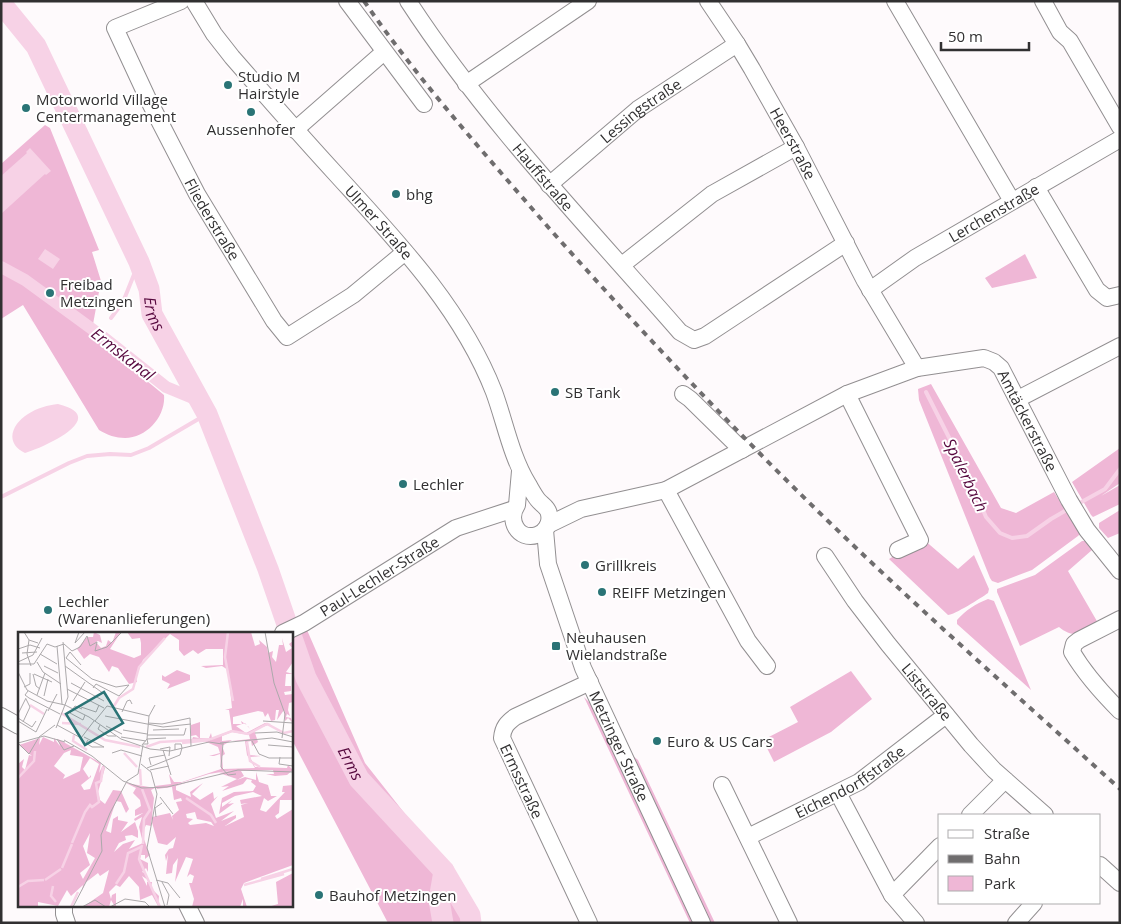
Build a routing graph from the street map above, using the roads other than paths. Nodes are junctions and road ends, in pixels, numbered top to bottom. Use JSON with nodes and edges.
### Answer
{"nodes":[{"id":1,"x":181,"y":1,"type":"edge"},
{"id":2,"x":194,"y":1,"type":"edge"},
{"id":3,"x":347,"y":1,"type":"edge"},
{"id":4,"x":408,"y":1,"type":"edge"},
{"id":5,"x":708,"y":1,"type":"edge"},
{"id":6,"x":895,"y":1,"type":"edge"},
{"id":7,"x":1043,"y":1,"type":"edge"},
{"id":8,"x":586,"y":2,"type":"edge"},
{"id":9,"x":737,"y":44,"type":"junction"},
{"id":10,"x":384,"y":52,"type":"junction"},
{"id":11,"x":466,"y":84,"type":"junction"},
{"id":12,"x":424,"y":104,"type":"dead end"},
{"id":13,"x":1120,"y":127,"type":"edge"},
{"id":14,"x":295,"y":130,"type":"junction"},
{"id":15,"x":1120,"y":139,"type":"edge"},
{"id":16,"x":796,"y":147,"type":"junction"},
{"id":17,"x":549,"y":185,"type":"junction"},
{"id":18,"x":1036,"y":187,"type":"junction"},
{"id":19,"x":1012,"y":201,"type":"junction"},
{"id":20,"x":846,"y":243,"type":"junction"},
{"id":21,"x":405,"y":252,"type":"junction"},
{"id":22,"x":622,"y":265,"type":"junction"},
{"id":23,"x":870,"y":290,"type":"junction"},
{"id":24,"x":1119,"y":297,"type":"edge"},
{"id":25,"x":1120,"y":346,"type":"edge"},
{"id":26,"x":918,"y":368,"type":"junction"},
{"id":27,"x":683,"y":394,"type":"dead end"},
{"id":28,"x":847,"y":394,"type":"junction"},
{"id":29,"x":1018,"y":399,"type":"junction"},
{"id":30,"x":742,"y":450,"type":"junction"},
{"id":31,"x":520,"y":471,"type":"junction"},
{"id":32,"x":666,"y":490,"type":"junction"},
{"id":33,"x":541,"y":502,"type":"junction"},
{"id":34,"x":516,"y":507,"type":"junction"},
{"id":35,"x":581,"y":509,"type":"junction"},
{"id":36,"x":478,"y":520,"type":"junction"},
{"id":37,"x":547,"y":527,"type":"junction"},
{"id":38,"x":521,"y":532,"type":"junction"},
{"id":39,"x":898,"y":550,"type":"dead end"},
{"id":40,"x":826,"y":556,"type":"dead end"},
{"id":41,"x":548,"y":564,"type":"junction"},
{"id":42,"x":1120,"y":571,"type":"edge"},
{"id":43,"x":1120,"y":619,"type":"edge"},
{"id":44,"x":285,"y":632,"type":"edge"},
{"id":45,"x":767,"y":666,"type":"dead end"},
{"id":46,"x":590,"y":682,"type":"junction"},
{"id":47,"x":1120,"y":711,"type":"edge"},
{"id":48,"x":946,"y":715,"type":"junction"},
{"id":49,"x":1,"y":716,"type":"edge"},
{"id":50,"x":18,"y":725,"type":"edge"},
{"id":51,"x":1005,"y":780,"type":"junction"},
{"id":52,"x":722,"y":785,"type":"dead end"},
{"id":53,"x":838,"y":794,"type":"junction"},
{"id":54,"x":971,"y":814,"type":"edge"},
{"id":55,"x":1043,"y":814,"type":"edge"},
{"id":56,"x":748,"y":837,"type":"junction"},
{"id":57,"x":938,"y":848,"type":"edge"},
{"id":58,"x":1101,"y":866,"type":"edge"},
{"id":59,"x":1120,"y":883,"type":"edge"},
{"id":60,"x":892,"y":895,"type":"junction"},
{"id":61,"x":1033,"y":904,"type":"edge"},
{"id":62,"x":64,"y":906,"type":"edge"},
{"id":63,"x":188,"y":906,"type":"edge"},
{"id":64,"x":67,"y":923,"type":"edge"},
{"id":65,"x":196,"y":923,"type":"edge"},
{"id":66,"x":589,"y":923,"type":"edge"},
{"id":67,"x":702,"y":923,"type":"edge"},
{"id":68,"x":788,"y":923,"type":"edge"},
{"id":69,"x":916,"y":923,"type":"edge"},
{"id":70,"x":1016,"y":923,"type":"edge"}],
"edges":[{"from":1,"to":21,"type":"street","name":"Fliederstraße"},
{"from":2,"to":14,"type":"street","name":"Ulmer Straße"},
{"from":3,"to":10,"type":"street"},
{"from":4,"to":11,"type":"street","name":"Hauffstraße"},
{"from":5,"to":9,"type":"street","name":"Heerstraße"},
{"from":6,"to":19,"type":"street"},
{"from":7,"to":13,"type":"street"},
{"from":8,"to":11,"type":"street"},
{"from":9,"to":16,"type":"street","name":"Heerstraße"},
{"from":9,"to":17,"type":"street","name":"Lessingstraße"},
{"from":10,"to":12,"type":"street"},
{"from":10,"to":14,"type":"street"},
{"from":11,"to":17,"type":"street","name":"Hauffstraße"},
{"from":14,"to":21,"type":"street","name":"Ulmer Straße"},
{"from":15,"to":18,"type":"street","name":"Lerchenstraße"},
{"from":16,"to":20,"type":"street","name":"Heerstraße"},
{"from":16,"to":22,"type":"street"},
{"from":17,"to":22,"type":"street","name":"Hauffstraße"},
{"from":18,"to":19,"type":"street","name":"Lerchenstraße"},
{"from":18,"to":24,"type":"street"},
{"from":19,"to":23,"type":"street","name":"Lerchenstraße"},
{"from":20,"to":22,"type":"street","name":"Hauffstraße"},
{"from":20,"to":23,"type":"street","name":"Heerstraße"},
{"from":21,"to":31,"type":"street","name":"Ulmer Straße"},
{"from":23,"to":26,"type":"street"},
{"from":25,"to":29,"type":"street"},
{"from":26,"to":28,"type":"street","name":"Amtäckerstraße"},
{"from":26,"to":29,"type":"street","name":"Amtäckerstraße"},
{"from":27,"to":30,"type":"street"},
{"from":28,"to":30,"type":"street","name":"Amtäckerstraße"},
{"from":28,"to":39,"type":"street"},
{"from":29,"to":42,"type":"street","name":"Amtäckerstraße"},
{"from":30,"to":32,"type":"street","name":"Amtäckerstraße"},
{"from":31,"to":33,"type":"street","name":"Ulmer Straße"},
{"from":31,"to":34,"type":"street","name":"Ulmer Straße"},
{"from":32,"to":35,"type":"street","name":"Amtäckerstraße"},
{"from":32,"to":45,"type":"street"},
{"from":33,"to":34,"type":"street"},
{"from":33,"to":35,"type":"street"},
{"from":33,"to":37,"type":"street","name":"Ulmer Straße"},
{"from":34,"to":36,"type":"street","name":"Paul-Lechler-Straße"},
{"from":34,"to":38,"type":"street","name":"Ulmer Straße"},
{"from":35,"to":37,"type":"street"},
{"from":36,"to":38,"type":"street"},
{"from":36,"to":44,"type":"street","name":"Paul-Lechler-Straße"},
{"from":37,"to":38,"type":"street"},
{"from":37,"to":41,"type":"street","name":"Metzinger Straße"},
{"from":38,"to":41,"type":"street","name":"Metzinger Straße"},
{"from":40,"to":48,"type":"street","name":"Liststraße"},
{"from":41,"to":46,"type":"street","name":"Metzinger Straße"},
{"from":43,"to":47,"type":"street"},
{"from":46,"to":66,"type":"street","name":"Ermsstraße"},
{"from":46,"to":67,"type":"street","name":"Metzinger Straße"},
{"from":48,"to":51,"type":"street","name":"Liststraße"},
{"from":48,"to":53,"type":"street","name":"Eichendorffstraße"},
{"from":49,"to":50,"type":"street"},
{"from":51,"to":54,"type":"street"},
{"from":51,"to":55,"type":"street","name":"Liststraße"},
{"from":52,"to":56,"type":"street"},
{"from":53,"to":56,"type":"street","name":"Eichendorffstraße"},
{"from":53,"to":60,"type":"street"},
{"from":56,"to":68,"type":"street"},
{"from":57,"to":60,"type":"street"},
{"from":58,"to":59,"type":"street"},
{"from":60,"to":69,"type":"street"},
{"from":61,"to":70,"type":"street"},
{"from":62,"to":64,"type":"street"},
{"from":63,"to":65,"type":"street"}]}
